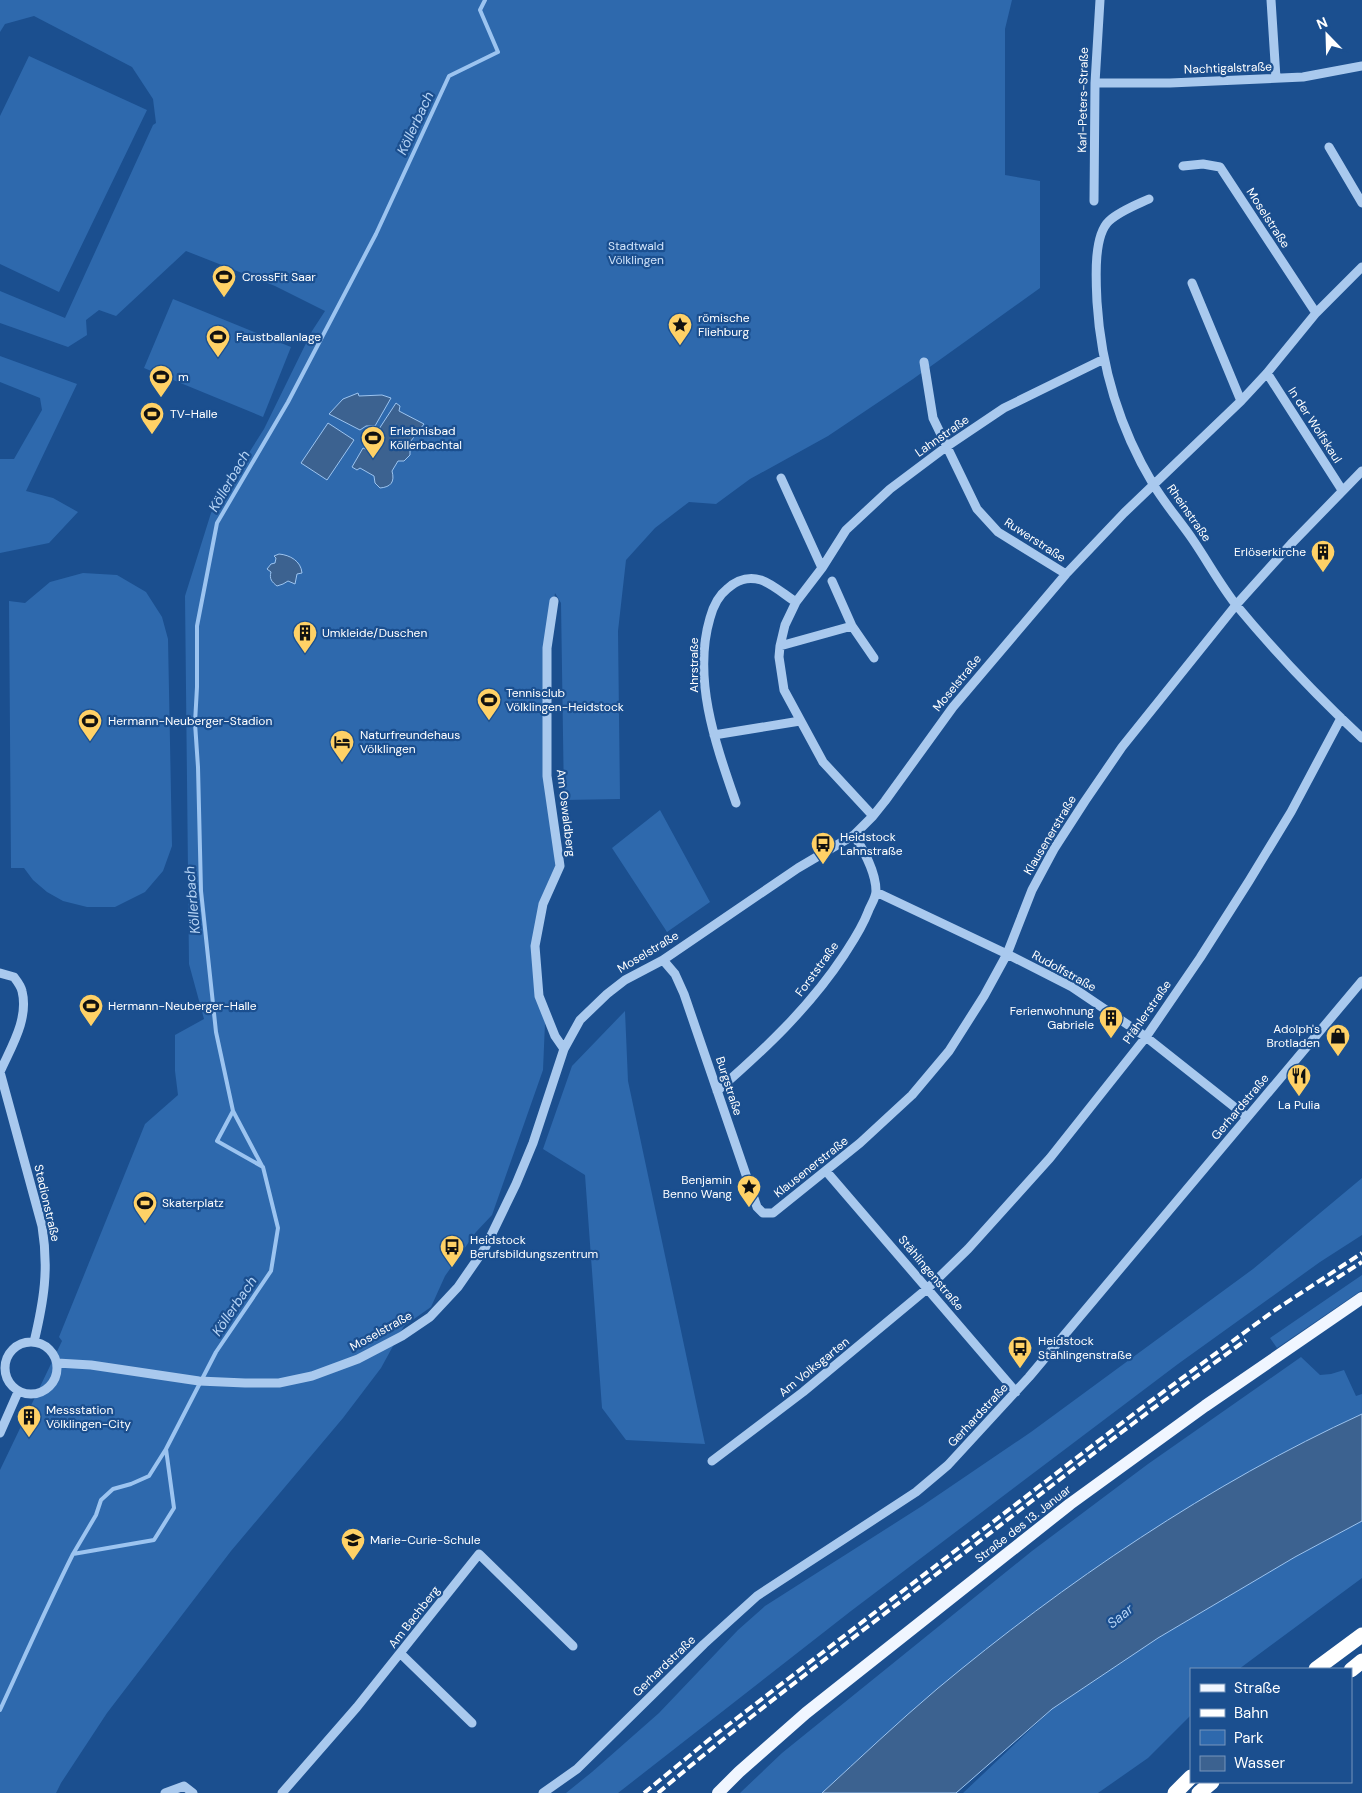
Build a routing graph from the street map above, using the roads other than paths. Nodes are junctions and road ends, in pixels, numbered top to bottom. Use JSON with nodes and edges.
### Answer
{"nodes":[{"id":1,"x":1100,"y":0,"type":"edge"},
{"id":2,"x":1271,"y":0,"type":"edge"},
{"id":3,"x":1362,"y":66,"type":"edge"},
{"id":4,"x":1276,"y":78,"type":"junction"},
{"id":5,"x":1095,"y":83,"type":"junction"},
{"id":6,"x":1329,"y":147,"type":"dead end"},
{"id":7,"x":1183,"y":166,"type":"dead end"},
{"id":8,"x":1149,"y":199,"type":"dead end"},
{"id":9,"x":1094,"y":201,"type":"dead end"},
{"id":10,"x":1362,"y":203,"type":"edge"},
{"id":11,"x":1362,"y":267,"type":"edge"},
{"id":12,"x":1192,"y":283,"type":"dead end"},
{"id":13,"x":1316,"y":313,"type":"junction"},
{"id":14,"x":1104,"y":359,"type":"junction"},
{"id":15,"x":924,"y":362,"type":"dead end"},
{"id":16,"x":1267,"y":373,"type":"junction"},
{"id":17,"x":1241,"y":401,"type":"junction"},
{"id":18,"x":946,"y":446,"type":"junction"},
{"id":19,"x":1362,"y":471,"type":"edge"},
{"id":20,"x":781,"y":478,"type":"dead end"},
{"id":21,"x":1153,"y":484,"type":"junction"},
{"id":22,"x":1342,"y":490,"type":"junction"},
{"id":23,"x":822,"y":568,"type":"junction"},
{"id":24,"x":1066,"y":574,"type":"junction"},
{"id":25,"x":832,"y":581,"type":"dead end"},
{"id":26,"x":554,"y":601,"type":"dead end"},
{"id":27,"x":796,"y":602,"type":"junction"},
{"id":28,"x":1236,"y":605,"type":"junction"},
{"id":29,"x":852,"y":626,"type":"junction"},
{"id":30,"x":780,"y":646,"type":"junction"},
{"id":31,"x":874,"y":658,"type":"dead end"},
{"id":32,"x":1341,"y":718,"type":"junction"},
{"id":33,"x":800,"y":721,"type":"junction"},
{"id":34,"x":714,"y":735,"type":"junction"},
{"id":35,"x":1362,"y":738,"type":"edge"},
{"id":36,"x":736,"y":803,"type":"dead end"},
{"id":37,"x":873,"y":816,"type":"junction"},
{"id":38,"x":854,"y":835,"type":"junction"},
{"id":39,"x":876,"y":892,"type":"junction"},
{"id":40,"x":1007,"y":954,"type":"junction"},
{"id":41,"x":663,"y":960,"type":"junction"},
{"id":42,"x":0,"y":973,"type":"edge"},
{"id":43,"x":1362,"y":981,"type":"edge"},
{"id":44,"x":1146,"y":1037,"type":"junction"},
{"id":45,"x":564,"y":1049,"type":"junction"},
{"id":46,"x":0,"y":1072,"type":"edge"},
{"id":47,"x":716,"y":1091,"type":"junction"},
{"id":48,"x":1247,"y":1118,"type":"junction"},
{"id":49,"x":826,"y":1171,"type":"junction"},
{"id":50,"x":773,"y":1213,"type":"joint"},
{"id":51,"x":928,"y":1288,"type":"junction"},
{"id":52,"x":1362,"y":1298,"type":"edge"},
{"id":53,"x":34,"y":1342,"type":"junction"},
{"id":54,"x":4,"y":1356,"type":"edge"},
{"id":55,"x":57,"y":1363,"type":"junction"},
{"id":56,"x":18,"y":1392,"type":"junction"},
{"id":57,"x":1016,"y":1392,"type":"junction"},
{"id":58,"x":0,"y":1433,"type":"edge"},
{"id":59,"x":712,"y":1461,"type":"dead end"},
{"id":60,"x":1362,"y":1635,"type":"edge"},
{"id":61,"x":573,"y":1646,"type":"dead end"},
{"id":62,"x":401,"y":1654,"type":"junction"},
{"id":63,"x":1362,"y":1661,"type":"edge"},
{"id":64,"x":1317,"y":1668,"type":"edge"},
{"id":65,"x":1352,"y":1669,"type":"edge"},
{"id":66,"x":472,"y":1723,"type":"dead end"},
{"id":67,"x":1190,"y":1779,"type":"edge"},
{"id":68,"x":1211,"y":1783,"type":"edge"},
{"id":69,"x":165,"y":1793,"type":"edge"},
{"id":70,"x":193,"y":1793,"type":"edge"},
{"id":71,"x":282,"y":1793,"type":"edge"},
{"id":72,"x":543,"y":1793,"type":"edge"},
{"id":73,"x":718,"y":1793,"type":"edge"},
{"id":74,"x":1174,"y":1793,"type":"edge"},
{"id":75,"x":1199,"y":1793,"type":"edge"}],
"edges":[{"from":1,"to":5,"type":"street","name":"Karl-Peters-Straße"},
{"from":2,"to":4,"type":"street"},
{"from":3,"to":4,"type":"street","name":"Nachtigalstraße"},
{"from":4,"to":5,"type":"street","name":"Nachtigalstraße"},
{"from":5,"to":9,"type":"street","name":"Karl-Peters-Straße"},
{"from":6,"to":10,"type":"street"},
{"from":7,"to":13,"type":"street","name":"Moselstraße"},
{"from":8,"to":14,"type":"street","name":"Rheinstraße"},
{"from":11,"to":13,"type":"street","name":"Moselstraße"},
{"from":12,"to":17,"type":"street"},
{"from":13,"to":16,"type":"street","name":"Moselstraße"},
{"from":14,"to":18,"type":"street","name":"Lahnstraße"},
{"from":14,"to":21,"type":"street","name":"Rheinstraße"},
{"from":15,"to":18,"type":"street","name":"Ruwerstraße"},
{"from":16,"to":17,"type":"street","name":"Moselstraße"},
{"from":16,"to":22,"type":"street","name":"In der Wolfskaul"},
{"from":17,"to":21,"type":"street","name":"Moselstraße"},
{"from":18,"to":23,"type":"street","name":"Lahnstraße"},
{"from":18,"to":24,"type":"street","name":"Ruwerstraße"},
{"from":19,"to":22,"type":"street","name":"Klausenerstraße"},
{"from":20,"to":23,"type":"street"},
{"from":21,"to":24,"type":"street","name":"Moselstraße"},
{"from":21,"to":28,"type":"street","name":"Rheinstraße"},
{"from":22,"to":28,"type":"street","name":"Klausenerstraße"},
{"from":23,"to":27,"type":"street","name":"Lahnstraße"},
{"from":24,"to":37,"type":"street","name":"Moselstraße"},
{"from":25,"to":29,"type":"street"},
{"from":26,"to":45,"type":"street","name":"Am Oswaldberg"},
{"from":27,"to":30,"type":"street","name":"Lahnstraße"},
{"from":27,"to":34,"type":"street","name":"Ahrstraße"},
{"from":28,"to":32,"type":"street","name":"Rheinstraße"},
{"from":28,"to":40,"type":"street","name":"Klausenerstraße"},
{"from":29,"to":30,"type":"street"},
{"from":29,"to":31,"type":"street"},
{"from":30,"to":33,"type":"street","name":"Lahnstraße"},
{"from":32,"to":35,"type":"street","name":"Rheinstraße"},
{"from":32,"to":44,"type":"street","name":"Pfählerstraße"},
{"from":33,"to":34,"type":"street"},
{"from":33,"to":37,"type":"street","name":"Lahnstraße"},
{"from":34,"to":36,"type":"street","name":"Ahrstraße"},
{"from":37,"to":38,"type":"street","name":"Moselstraße"},
{"from":38,"to":39,"type":"street"},
{"from":38,"to":41,"type":"street","name":"Moselstraße"},
{"from":39,"to":40,"type":"street","name":"Rudolfstraße"},
{"from":39,"to":47,"type":"street","name":"Forststraße"},
{"from":40,"to":44,"type":"street","name":"Rudolfstraße"},
{"from":40,"to":49,"type":"street","name":"Klausenerstraße"},
{"from":41,"to":45,"type":"street","name":"Moselstraße"},
{"from":41,"to":47,"type":"street","name":"Burgstraße"},
{"from":42,"to":46,"type":"street","name":"Stadionstraße"},
{"from":43,"to":48,"type":"street","name":"Gerhardstraße"},
{"from":44,"to":48,"type":"street","name":"Rudolfstraße"},
{"from":44,"to":51,"type":"street","name":"Pfählerstraße"},
{"from":45,"to":55,"type":"street","name":"Moselstraße"},
{"from":46,"to":53,"type":"street","name":"Stadionstraße"},
{"from":47,"to":50,"type":"street","name":"Burgstraße"},
{"from":48,"to":57,"type":"street","name":"Gerhardstraße"},
{"from":49,"to":50,"type":"street","name":"Klausenerstraße"},
{"from":49,"to":51,"type":"street","name":"Stählingenstraße"},
{"from":51,"to":57,"type":"street","name":"Stählingenstraße"},
{"from":51,"to":59,"type":"street","name":"Am Volksgarten"},
{"from":52,"to":73,"type":"main road","name":"Straße des 13. Januar"},
{"from":53,"to":54,"type":"street"},
{"from":53,"to":55,"type":"street"},
{"from":54,"to":56,"type":"street"},
{"from":55,"to":56,"type":"street"},
{"from":56,"to":58,"type":"street"},
{"from":57,"to":72,"type":"street","name":"Gerhardstraße"},
{"from":60,"to":64,"type":"highway"},
{"from":61,"to":62,"type":"street","name":"Am Bachberg"},
{"from":62,"to":66,"type":"street"},
{"from":62,"to":71,"type":"street","name":"Am Bachberg"},
{"from":63,"to":65,"type":"highway"},
{"from":67,"to":74,"type":"highway"},
{"from":68,"to":75,"type":"highway"},
{"from":69,"to":70,"type":"street"}]}
